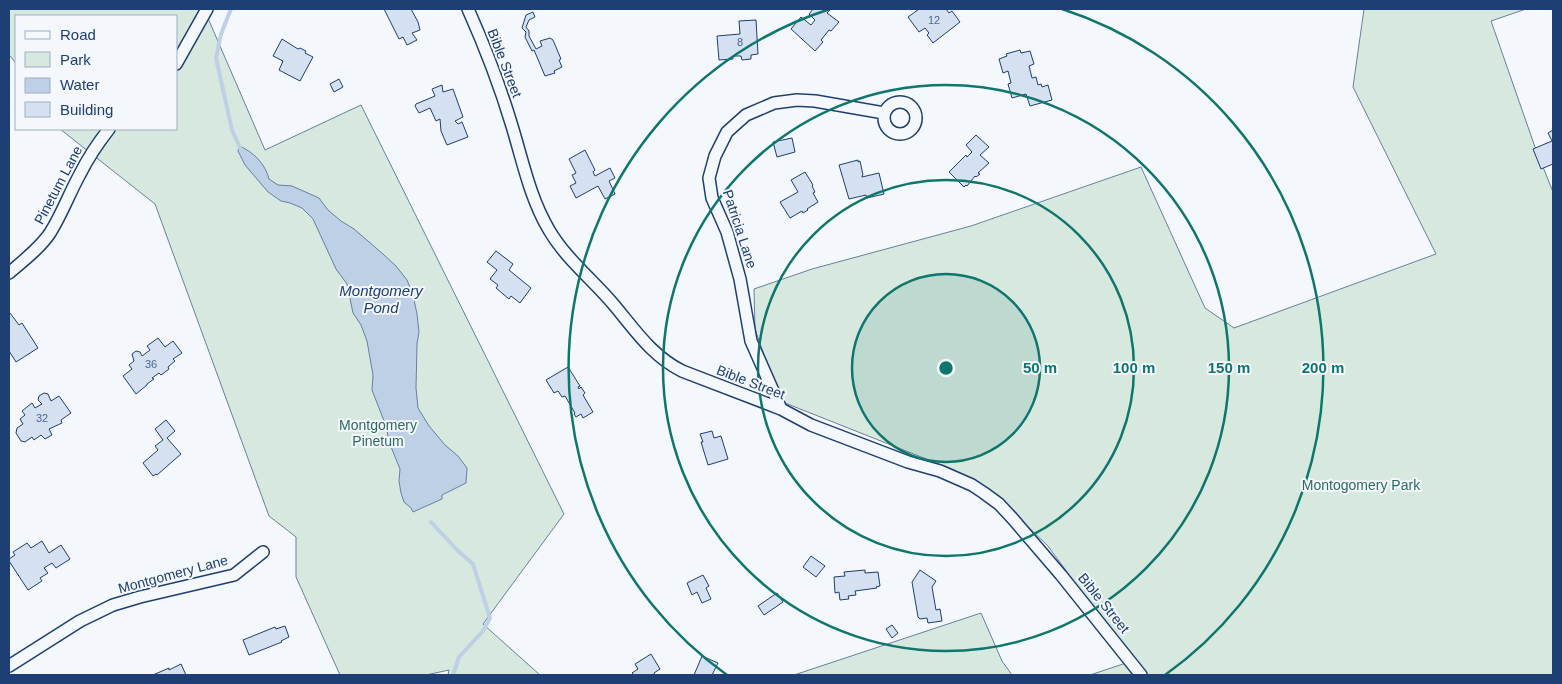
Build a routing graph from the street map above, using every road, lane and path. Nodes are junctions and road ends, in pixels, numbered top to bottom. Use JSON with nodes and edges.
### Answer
{"nodes":[{"id":1,"x":207,"y":9,"type":"edge"},
{"id":2,"x":468,"y":9,"type":"edge"},
{"id":3,"x":178,"y":60,"type":"edge"},
{"id":4,"x":884,"y":113,"type":"dead end"},
{"id":5,"x":108,"y":130,"type":"edge"},
{"id":6,"x":9,"y":273,"type":"edge"},
{"id":7,"x":781,"y":410,"type":"junction"},
{"id":8,"x":263,"y":552,"type":"dead end"},
{"id":9,"x":9,"y":666,"type":"edge"},
{"id":10,"x":1141,"y":675,"type":"edge"}],
"edges":[{"from":1,"to":3,"type":"street"},
{"from":2,"to":7,"type":"street","name":"Bible Street"},
{"from":4,"to":7,"type":"street","name":"Patricia Lane"},
{"from":5,"to":6,"type":"street","name":"Pinetum Lane"},
{"from":7,"to":10,"type":"street","name":"Bible Street"},
{"from":8,"to":9,"type":"street","name":"Montgomery Lane"}]}
